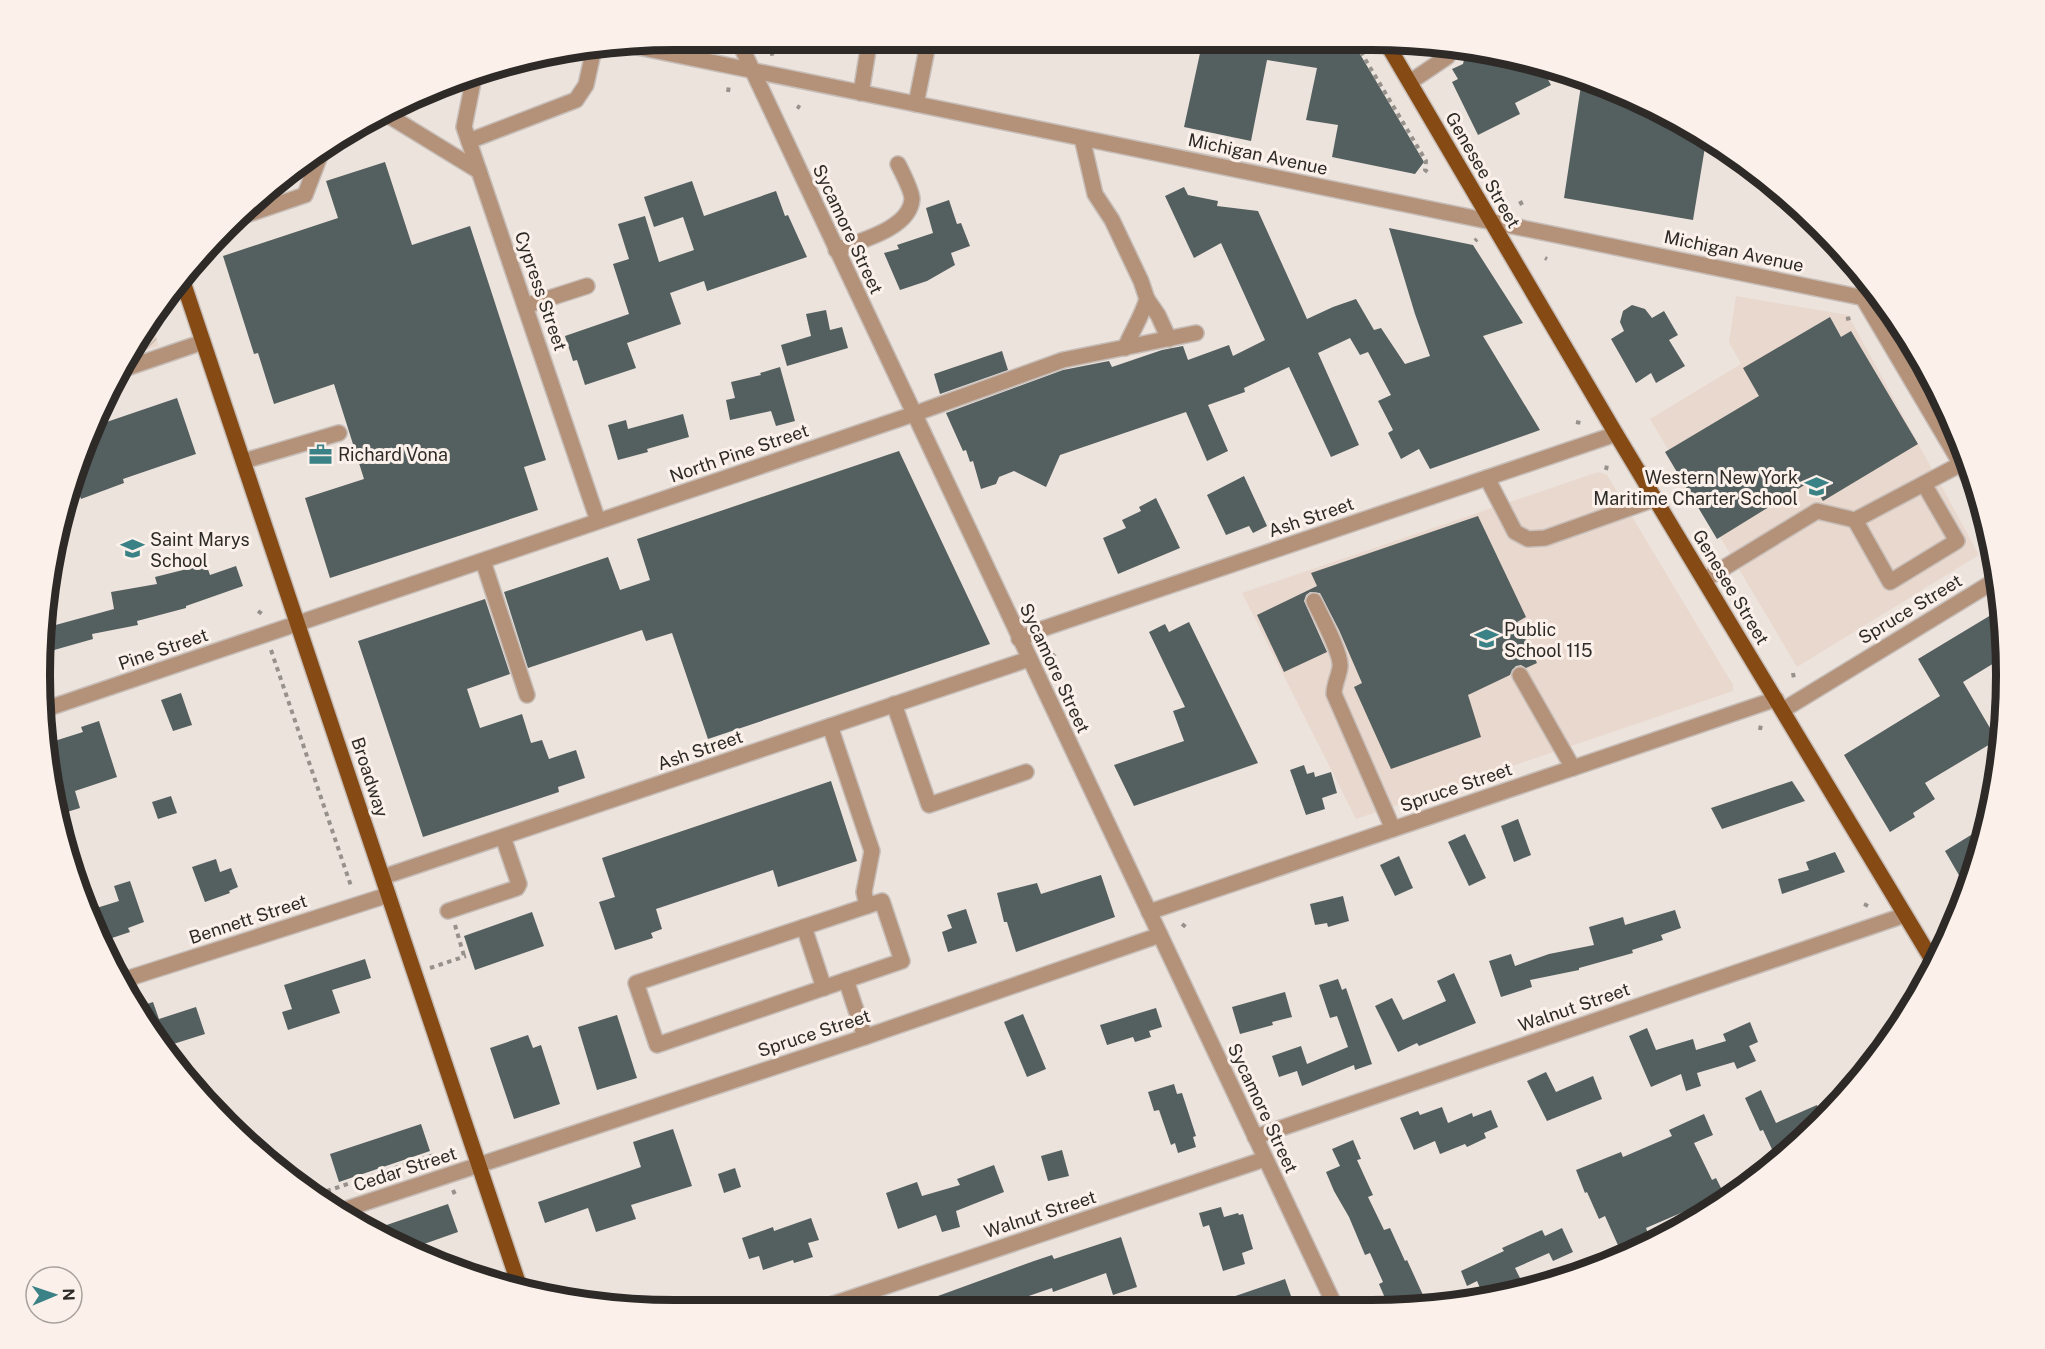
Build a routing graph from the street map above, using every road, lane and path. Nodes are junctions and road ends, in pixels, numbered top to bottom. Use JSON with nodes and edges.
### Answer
{"nodes":[{"id":1,"x":742,"y":49,"type":"edge"},
{"id":2,"x":769,"y":49,"type":"edge"},
{"id":3,"x":868,"y":49,"type":"edge"},
{"id":4,"x":927,"y":49,"type":"edge"},
{"id":5,"x":1358,"y":49,"type":"edge"},
{"id":6,"x":649,"y":50,"type":"edge"},
{"id":7,"x":1390,"y":50,"type":"edge"},
{"id":8,"x":593,"y":55,"type":"edge"},
{"id":9,"x":1449,"y":55,"type":"edge"},
{"id":10,"x":773,"y":57,"type":"dead end"},
{"id":11,"x":752,"y":71,"type":"junction"},
{"id":12,"x":1410,"y":82,"type":"junction"},
{"id":13,"x":473,"y":83,"type":"edge"},
{"id":14,"x":729,"y":85,"type":"dead end"},
{"id":15,"x":728,"y":92,"type":"dead end"},
{"id":16,"x":861,"y":93,"type":"junction"},
{"id":17,"x":915,"y":104,"type":"junction"},
{"id":18,"x":392,"y":117,"type":"edge"},
{"id":19,"x":1083,"y":138,"type":"junction"},
{"id":20,"x":469,"y":141,"type":"junction"},
{"id":21,"x":318,"y":162,"type":"edge"},
{"id":22,"x":898,"y":164,"type":"dead end"},
{"id":23,"x":480,"y":171,"type":"junction"},
{"id":24,"x":1429,"y":173,"type":"dead end"},
{"id":25,"x":255,"y":212,"type":"edge"},
{"id":26,"x":1491,"y":221,"type":"junction"},
{"id":27,"x":836,"y":250,"type":"junction"},
{"id":28,"x":587,"y":286,"type":"dead end"},
{"id":29,"x":185,"y":287,"type":"edge"},
{"id":30,"x":1863,"y":298,"type":"junction"},
{"id":31,"x":1147,"y":299,"type":"junction"},
{"id":32,"x":1870,"y":299,"type":"edge"},
{"id":33,"x":525,"y":306,"type":"junction"},
{"id":34,"x":1196,"y":333,"type":"dead end"},
{"id":35,"x":1168,"y":339,"type":"junction"},
{"id":36,"x":203,"y":342,"type":"junction"},
{"id":37,"x":1125,"y":348,"type":"junction"},
{"id":38,"x":130,"y":367,"type":"edge"},
{"id":39,"x":914,"y":414,"type":"junction"},
{"id":40,"x":339,"y":433,"type":"dead end"},
{"id":41,"x":1616,"y":434,"type":"junction"},
{"id":42,"x":1954,"y":453,"type":"edge"},
{"id":43,"x":244,"y":461,"type":"junction"},
{"id":44,"x":1959,"y":465,"type":"edge"},
{"id":45,"x":1486,"y":478,"type":"junction"},
{"id":46,"x":1924,"y":484,"type":"junction"},
{"id":47,"x":1655,"y":499,"type":"junction"},
{"id":48,"x":598,"y":520,"type":"junction"},
{"id":49,"x":1855,"y":520,"type":"junction"},
{"id":50,"x":483,"y":561,"type":"junction"},
{"id":51,"x":1704,"y":580,"type":"junction"},
{"id":52,"x":1988,"y":584,"type":"edge"},
{"id":53,"x":1314,"y":601,"type":"dead end"},
{"id":54,"x":298,"y":624,"type":"junction"},
{"id":55,"x":1019,"y":639,"type":"junction"},
{"id":56,"x":271,"y":650,"type":"dead end"},
{"id":57,"x":1029,"y":659,"type":"junction"},
{"id":58,"x":1793,"y":673,"type":"dead end"},
{"id":59,"x":1520,"y":675,"type":"dead end"},
{"id":60,"x":1794,"y":680,"type":"dead end"},
{"id":61,"x":527,"y":695,"type":"dead end"},
{"id":62,"x":894,"y":704,"type":"junction"},
{"id":63,"x":1779,"y":704,"type":"junction"},
{"id":64,"x":51,"y":707,"type":"edge"},
{"id":65,"x":1761,"y":723,"type":"dead end"},
{"id":66,"x":830,"y":726,"type":"junction"},
{"id":67,"x":1760,"y":730,"type":"dead end"},
{"id":68,"x":1573,"y":768,"type":"junction"},
{"id":69,"x":1026,"y":772,"type":"dead end"},
{"id":70,"x":1393,"y":829,"type":"junction"},
{"id":71,"x":503,"y":837,"type":"junction"},
{"id":72,"x":383,"y":877,"type":"junction"},
{"id":73,"x":351,"y":885,"type":"dead end"},
{"id":74,"x":388,"y":894,"type":"junction"},
{"id":75,"x":867,"y":906,"type":"junction"},
{"id":76,"x":448,"y":911,"type":"dead end"},
{"id":77,"x":1149,"y":912,"type":"junction"},
{"id":78,"x":1905,"y":915,"type":"junction"},
{"id":79,"x":1182,"y":924,"type":"dead end"},
{"id":80,"x":804,"y":927,"type":"junction"},
{"id":81,"x":1187,"y":928,"type":"dead end"},
{"id":82,"x":457,"y":934,"type":"dead end"},
{"id":83,"x":1160,"y":935,"type":"junction"},
{"id":84,"x":1929,"y":955,"type":"edge"},
{"id":85,"x":441,"y":964,"type":"dead end"},
{"id":86,"x":128,"y":978,"type":"edge"},
{"id":87,"x":846,"y":980,"type":"junction"},
{"id":88,"x":824,"y":988,"type":"junction"},
{"id":89,"x":865,"y":1037,"type":"junction"},
{"id":90,"x":1255,"y":1137,"type":"junction"},
{"id":91,"x":1265,"y":1159,"type":"junction"},
{"id":92,"x":440,"y":1163,"type":"dead end"},
{"id":93,"x":480,"y":1165,"type":"junction"},
{"id":94,"x":453,"y":1190,"type":"dead end"},
{"id":95,"x":324,"y":1192,"type":"edge"},
{"id":96,"x":456,"y":1197,"type":"dead end"},
{"id":97,"x":349,"y":1208,"type":"edge"},
{"id":98,"x":517,"y":1279,"type":"edge"},
{"id":99,"x":845,"y":1300,"type":"edge"},
{"id":100,"x":1332,"y":1300,"type":"edge"}],
"edges":[{"from":1,"to":11,"type":"street","name":"Sycamore Street"},
{"from":2,"to":10,"type":"path"},
{"from":3,"to":16,"type":"street"},
{"from":4,"to":17,"type":"street"},
{"from":5,"to":24,"type":"path"},
{"from":6,"to":11,"type":"street","name":"Michigan Avenue"},
{"from":7,"to":12,"type":"main road","name":"Genesee Street"},
{"from":8,"to":20,"type":"street"},
{"from":9,"to":12,"type":"street"},
{"from":11,"to":16,"type":"street","name":"Michigan Avenue"},
{"from":11,"to":27,"type":"street","name":"Sycamore Street"},
{"from":12,"to":26,"type":"main road","name":"Genesee Street"},
{"from":13,"to":20,"type":"street","name":"Cypress Street"},
{"from":14,"to":15,"type":"path"},
{"from":16,"to":17,"type":"street","name":"Michigan Avenue"},
{"from":17,"to":19,"type":"street","name":"Michigan Avenue"},
{"from":18,"to":23,"type":"street"},
{"from":19,"to":26,"type":"street","name":"Michigan Avenue"},
{"from":19,"to":31,"type":"street"},
{"from":20,"to":23,"type":"street","name":"Cypress Street"},
{"from":21,"to":25,"type":"street"},
{"from":22,"to":27,"type":"street"},
{"from":23,"to":33,"type":"street","name":"Cypress Street"},
{"from":26,"to":30,"type":"street","name":"Michigan Avenue"},
{"from":26,"to":41,"type":"main road","name":"Genesee Street"},
{"from":27,"to":39,"type":"street","name":"Sycamore Street"},
{"from":28,"to":33,"type":"street"},
{"from":29,"to":36,"type":"main road","name":"Broadway"},
{"from":30,"to":32,"type":"street","name":"Michigan Avenue"},
{"from":30,"to":42,"type":"street"},
{"from":31,"to":35,"type":"street"},
{"from":31,"to":37,"type":"street"},
{"from":33,"to":48,"type":"street","name":"Cypress Street"},
{"from":34,"to":35,"type":"street","name":"North Pine Street"},
{"from":35,"to":37,"type":"street","name":"North Pine Street"},
{"from":36,"to":38,"type":"street"},
{"from":36,"to":43,"type":"main road","name":"Broadway"},
{"from":37,"to":39,"type":"street","name":"North Pine Street"},
{"from":39,"to":48,"type":"street","name":"North Pine Street"},
{"from":39,"to":55,"type":"street","name":"Sycamore Street"},
{"from":40,"to":43,"type":"street"},
{"from":41,"to":45,"type":"street","name":"Ash Street"},
{"from":41,"to":47,"type":"main road","name":"Genesee Street"},
{"from":43,"to":54,"type":"main road","name":"Broadway"},
{"from":44,"to":46,"type":"street"},
{"from":45,"to":47,"type":"street"},
{"from":45,"to":55,"type":"street","name":"Ash Street"},
{"from":46,"to":49,"type":"street"},
{"from":46,"to":49,"type":"street"},
{"from":47,"to":51,"type":"main road","name":"Genesee Street"},
{"from":48,"to":50,"type":"street","name":"North Pine Street"},
{"from":49,"to":51,"type":"street"},
{"from":50,"to":54,"type":"street","name":"North Pine Street"},
{"from":50,"to":61,"type":"street"},
{"from":51,"to":63,"type":"main road","name":"Genesee Street"},
{"from":52,"to":63,"type":"street","name":"Spruce Street"},
{"from":53,"to":70,"type":"street"},
{"from":54,"to":64,"type":"street","name":"Pine Street"},
{"from":54,"to":72,"type":"main road","name":"Broadway"},
{"from":55,"to":57,"type":"street","name":"Sycamore Street"},
{"from":56,"to":73,"type":"path"},
{"from":57,"to":62,"type":"street","name":"Ash Street"},
{"from":57,"to":77,"type":"street","name":"Sycamore Street"},
{"from":58,"to":60,"type":"path"},
{"from":59,"to":68,"type":"street"},
{"from":62,"to":66,"type":"street","name":"Ash Street"},
{"from":62,"to":69,"type":"street"},
{"from":63,"to":68,"type":"street","name":"Spruce Street"},
{"from":63,"to":78,"type":"main road","name":"Genesee Street"},
{"from":65,"to":67,"type":"path"},
{"from":66,"to":71,"type":"street","name":"Ash Street"},
{"from":66,"to":75,"type":"street"},
{"from":68,"to":70,"type":"street","name":"Spruce Street"},
{"from":70,"to":77,"type":"street","name":"Spruce Street"},
{"from":71,"to":72,"type":"street","name":"Ash Street"},
{"from":71,"to":76,"type":"street"},
{"from":72,"to":74,"type":"main road","name":"Broadway"},
{"from":74,"to":86,"type":"street","name":"Bennett Street"},
{"from":74,"to":93,"type":"main road","name":"Broadway"},
{"from":75,"to":80,"type":"street"},
{"from":75,"to":87,"type":"street"},
{"from":77,"to":83,"type":"street","name":"Sycamore Street"},
{"from":78,"to":84,"type":"main road","name":"Genesee Street"},
{"from":78,"to":90,"type":"street","name":"Walnut Street"},
{"from":79,"to":81,"type":"path"},
{"from":80,"to":88,"type":"street"},
{"from":80,"to":88,"type":"street"},
{"from":82,"to":85,"type":"path"},
{"from":83,"to":89,"type":"street","name":"Spruce Street"},
{"from":83,"to":90,"type":"street","name":"Sycamore Street"},
{"from":87,"to":88,"type":"street"},
{"from":87,"to":89,"type":"street"},
{"from":89,"to":93,"type":"street","name":"Spruce Street"},
{"from":90,"to":91,"type":"street","name":"Sycamore Street"},
{"from":91,"to":99,"type":"street","name":"Walnut Street"},
{"from":91,"to":100,"type":"street","name":"Sycamore Street"},
{"from":92,"to":95,"type":"path","name":"Cedar Street"},
{"from":93,"to":97,"type":"street","name":"Cedar Street"},
{"from":93,"to":98,"type":"main road","name":"Broadway"},
{"from":94,"to":96,"type":"path"}]}
